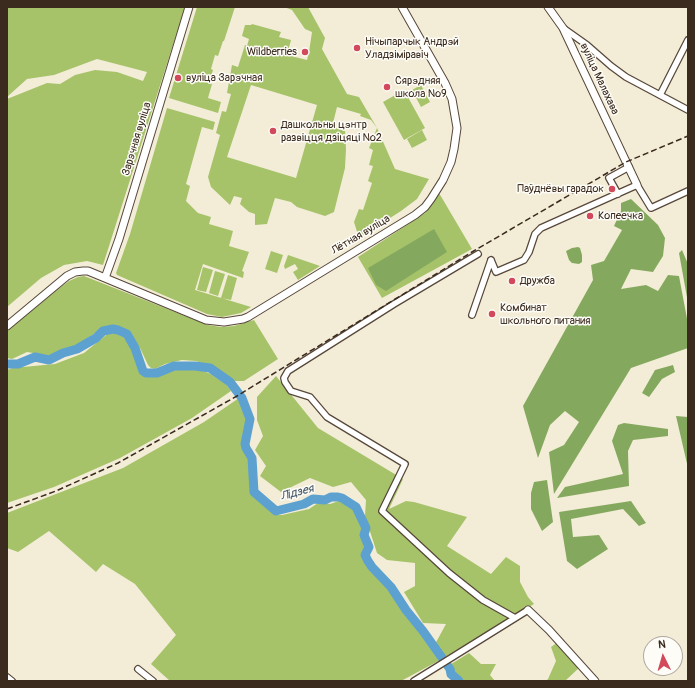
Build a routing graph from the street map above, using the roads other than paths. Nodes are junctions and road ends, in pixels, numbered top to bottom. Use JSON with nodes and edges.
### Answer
{"nodes":[{"id":1,"x":189,"y":7,"type":"edge"},
{"id":2,"x":402,"y":7,"type":"edge"},
{"id":3,"x":548,"y":7,"type":"edge"},
{"id":4,"x":563,"y":28,"type":"junction"},
{"id":5,"x":688,"y":40,"type":"edge"},
{"id":6,"x":660,"y":95,"type":"junction"},
{"id":7,"x":688,"y":110,"type":"edge"},
{"id":8,"x":627,"y":165,"type":"junction"},
{"id":9,"x":637,"y":185,"type":"junction"},
{"id":10,"x":688,"y":191,"type":"edge"},
{"id":11,"x":618,"y":194,"type":"junction"},
{"id":12,"x":478,"y":254,"type":"dead end"},
{"id":13,"x":105,"y":278,"type":"junction"},
{"id":14,"x":472,"y":315,"type":"dead end"},
{"id":15,"x":7,"y":326,"type":"edge"},
{"id":16,"x":528,"y":610,"type":"joint"},
{"id":17,"x":515,"y":618,"type":"junction"},
{"id":18,"x":138,"y":669,"type":"dead end"},
{"id":19,"x":7,"y":677,"type":"edge"},
{"id":20,"x":12,"y":681,"type":"edge"},
{"id":21,"x":153,"y":681,"type":"edge"},
{"id":22,"x":414,"y":681,"type":"edge"},
{"id":23,"x":595,"y":681,"type":"edge"}],
"edges":[{"from":1,"to":13,"type":"street","name":"Зарэчная вуліца"},
{"from":2,"to":13,"type":"street","name":"Лётная вуліца"},
{"from":3,"to":4,"type":"street","name":"вуліца Малахава"},
{"from":4,"to":6,"type":"street"},
{"from":4,"to":8,"type":"street","name":"вуліца Малахава"},
{"from":5,"to":6,"type":"street"},
{"from":6,"to":7,"type":"street"},
{"from":8,"to":9,"type":"street","name":"вуліца Малахава"},
{"from":8,"to":11,"type":"street"},
{"from":9,"to":10,"type":"street"},
{"from":9,"to":11,"type":"street"},
{"from":11,"to":14,"type":"street"},
{"from":12,"to":17,"type":"street"},
{"from":13,"to":15,"type":"street","name":"Лётная вуліца"},
{"from":16,"to":17,"type":"street"},
{"from":16,"to":23,"type":"street"},
{"from":17,"to":22,"type":"street"},
{"from":18,"to":21,"type":"street"},
{"from":19,"to":20,"type":"street"}]}
